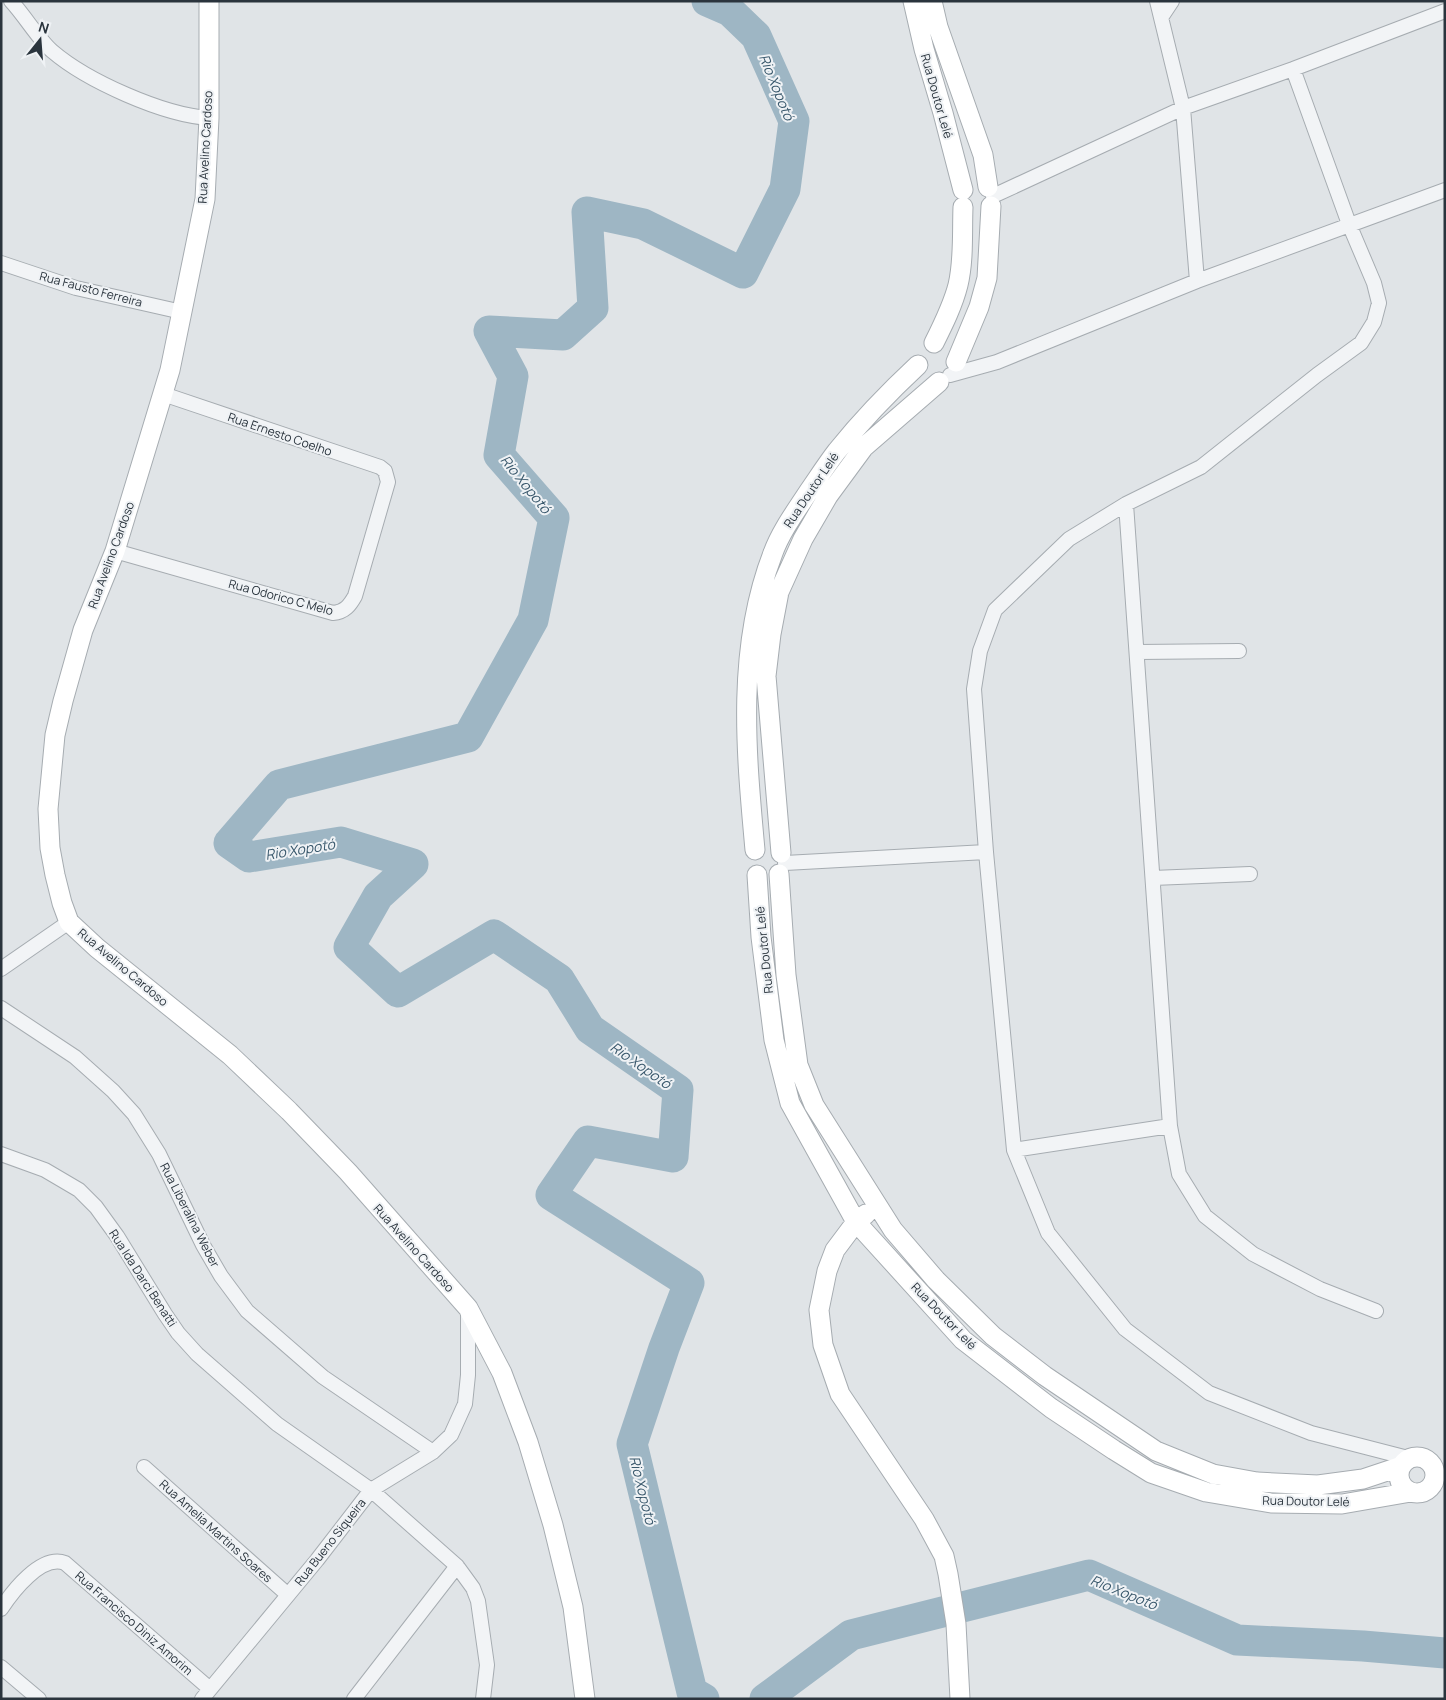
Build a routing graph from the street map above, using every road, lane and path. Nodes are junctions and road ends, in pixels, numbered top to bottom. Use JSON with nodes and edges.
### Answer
{"nodes":[{"id":1,"x":11,"y":1,"type":"edge"},
{"id":2,"x":209,"y":1,"type":"edge"},
{"id":3,"x":913,"y":1,"type":"edge"},
{"id":4,"x":932,"y":1,"type":"edge"},
{"id":5,"x":1157,"y":1,"type":"edge"},
{"id":6,"x":1172,"y":1,"type":"edge"},
{"id":7,"x":1445,"y":10,"type":"edge"},
{"id":8,"x":1162,"y":16,"type":"junction"},
{"id":9,"x":1294,"y":69,"type":"junction"},
{"id":10,"x":1182,"y":108,"type":"junction"},
{"id":11,"x":208,"y":118,"type":"junction"},
{"id":12,"x":1445,"y":190,"type":"edge"},
{"id":13,"x":990,"y":196,"type":"junction"},
{"id":14,"x":963,"y":199,"type":"junction"},
{"id":15,"x":1349,"y":224,"type":"junction"},
{"id":16,"x":1,"y":262,"type":"edge"},
{"id":17,"x":1197,"y":282,"type":"junction"},
{"id":18,"x":182,"y":312,"type":"junction"},
{"id":19,"x":934,"y":343,"type":"junction"},
{"id":20,"x":918,"y":364,"type":"junction"},
{"id":21,"x":948,"y":373,"type":"junction"},
{"id":22,"x":164,"y":394,"type":"junction"},
{"id":23,"x":388,"y":482,"type":"joint"},
{"id":24,"x":1126,"y":504,"type":"junction"},
{"id":25,"x":115,"y":550,"type":"junction"},
{"id":26,"x":1239,"y":651,"type":"dead end"},
{"id":27,"x":1138,"y":652,"type":"junction"},
{"id":28,"x":755,"y":850,"type":"junction"},
{"id":29,"x":986,"y":852,"type":"junction"},
{"id":30,"x":781,"y":863,"type":"junction"},
{"id":31,"x":1250,"y":874,"type":"dead end"},
{"id":32,"x":757,"y":875,"type":"junction"},
{"id":33,"x":1153,"y":878,"type":"junction"},
{"id":34,"x":69,"y":922,"type":"junction"},
{"id":35,"x":1,"y":969,"type":"edge"},
{"id":36,"x":1,"y":1008,"type":"edge"},
{"id":37,"x":1170,"y":1126,"type":"junction"},
{"id":38,"x":1014,"y":1150,"type":"junction"},
{"id":39,"x":1,"y":1154,"type":"edge"},
{"id":40,"x":876,"y":1205,"type":"junction"},
{"id":41,"x":856,"y":1222,"type":"junction"},
{"id":42,"x":893,"y":1230,"type":"junction"},
{"id":43,"x":872,"y":1240,"type":"junction"},
{"id":44,"x":835,"y":1250,"type":"junction"},
{"id":45,"x":468,"y":1308,"type":"junction"},
{"id":46,"x":1376,"y":1311,"type":"dead end"},
{"id":47,"x":434,"y":1452,"type":"junction"},
{"id":48,"x":1436,"y":1457,"type":"edge"},
{"id":49,"x":1404,"y":1463,"type":"junction"},
{"id":50,"x":144,"y":1467,"type":"dead end"},
{"id":51,"x":1439,"y":1483,"type":"edge"},
{"id":52,"x":371,"y":1490,"type":"junction"},
{"id":53,"x":1411,"y":1492,"type":"junction"},
{"id":54,"x":458,"y":1566,"type":"junction"},
{"id":55,"x":288,"y":1595,"type":"junction"},
{"id":56,"x":1,"y":1609,"type":"edge"},
{"id":57,"x":1,"y":1667,"type":"edge"},
{"id":58,"x":206,"y":1694,"type":"edge"},
{"id":59,"x":39,"y":1699,"type":"edge"},
{"id":60,"x":354,"y":1699,"type":"edge"},
{"id":61,"x":484,"y":1699,"type":"edge"},
{"id":62,"x":585,"y":1699,"type":"edge"},
{"id":63,"x":960,"y":1699,"type":"edge"}],
"edges":[{"from":1,"to":11,"type":"street"},
{"from":2,"to":11,"type":"street","name":"Rua Avelino Cardoso"},
{"from":3,"to":14,"type":"street","name":"Rua Doutor Lelé"},
{"from":4,"to":13,"type":"street","name":"Rua Doutor Lelé"},
{"from":5,"to":8,"type":"street"},
{"from":6,"to":8,"type":"street"},
{"from":7,"to":9,"type":"street"},
{"from":8,"to":10,"type":"street"},
{"from":9,"to":10,"type":"street"},
{"from":9,"to":15,"type":"street"},
{"from":10,"to":13,"type":"street"},
{"from":10,"to":17,"type":"street"},
{"from":11,"to":18,"type":"street","name":"Rua Avelino Cardoso"},
{"from":12,"to":15,"type":"street"},
{"from":13,"to":14,"type":"street"},
{"from":13,"to":14,"type":"street"},
{"from":13,"to":21,"type":"street","name":"Rua Doutor Lelé"},
{"from":14,"to":19,"type":"street","name":"Rua Doutor Lelé"},
{"from":15,"to":17,"type":"street"},
{"from":15,"to":24,"type":"street"},
{"from":16,"to":18,"type":"street","name":"Rua Fausto Ferreira"},
{"from":17,"to":21,"type":"street"},
{"from":18,"to":22,"type":"street","name":"Rua Avelino Cardoso"},
{"from":19,"to":20,"type":"street"},
{"from":19,"to":21,"type":"street"},
{"from":20,"to":21,"type":"street"},
{"from":20,"to":28,"type":"street","name":"Rua Doutor Lelé"},
{"from":21,"to":30,"type":"street","name":"Rua Doutor Lelé"},
{"from":22,"to":23,"type":"street","name":"Rua Ernesto Coelho"},
{"from":22,"to":25,"type":"street","name":"Rua Avelino Cardoso"},
{"from":23,"to":25,"type":"street","name":"Rua Odorico C Melo"},
{"from":24,"to":27,"type":"street"},
{"from":24,"to":29,"type":"street"},
{"from":25,"to":34,"type":"street","name":"Rua Avelino Cardoso"},
{"from":26,"to":27,"type":"street"},
{"from":27,"to":33,"type":"street"},
{"from":28,"to":30,"type":"street"},
{"from":28,"to":32,"type":"street"},
{"from":29,"to":30,"type":"street"},
{"from":29,"to":38,"type":"street"},
{"from":30,"to":32,"type":"street"},
{"from":30,"to":40,"type":"street","name":"Rua Doutor Lelé"},
{"from":31,"to":33,"type":"street"},
{"from":32,"to":41,"type":"street","name":"Rua Doutor Lelé"},
{"from":33,"to":37,"type":"street"},
{"from":34,"to":35,"type":"street"},
{"from":34,"to":45,"type":"street","name":"Rua Avelino Cardoso"},
{"from":36,"to":47,"type":"street","name":"Rua Liberalina Weber"},
{"from":37,"to":38,"type":"street"},
{"from":37,"to":46,"type":"street"},
{"from":38,"to":49,"type":"street"},
{"from":39,"to":52,"type":"street","name":"Rua Ida Darci Benatti"},
{"from":40,"to":41,"type":"street"},
{"from":40,"to":42,"type":"street","name":"Rua Doutor Lelé"},
{"from":41,"to":43,"type":"street","name":"Rua Doutor Lelé"},
{"from":41,"to":44,"type":"street"},
{"from":42,"to":43,"type":"street"},
{"from":42,"to":49,"type":"street","name":"Rua Doutor Lelé"},
{"from":43,"to":44,"type":"street"},
{"from":43,"to":53,"type":"street","name":"Rua Doutor Lelé"},
{"from":44,"to":63,"type":"street"},
{"from":45,"to":47,"type":"street","name":"Rua Bueno Siqueira"},
{"from":45,"to":62,"type":"street","name":"Rua Avelino Cardoso"},
{"from":47,"to":52,"type":"street","name":"Rua Bueno Siqueira"},
{"from":48,"to":49,"type":"street"},
{"from":48,"to":51,"type":"street"},
{"from":49,"to":53,"type":"street"},
{"from":50,"to":55,"type":"street","name":"Rua Amelia Martins Soares"},
{"from":51,"to":53,"type":"street","name":"Rua Doutor Lelé"},
{"from":52,"to":54,"type":"street","name":"Rua Ida Darci Benatti"},
{"from":52,"to":55,"type":"street","name":"Rua Bueno Siqueira"},
{"from":54,"to":60,"type":"street"},
{"from":54,"to":61,"type":"street","name":"Rua Ida Darci Benatti"},
{"from":55,"to":58,"type":"street","name":"Rua Bueno Siqueira"},
{"from":56,"to":58,"type":"street","name":"Rua Francisco Diniz Amorim"},
{"from":57,"to":59,"type":"street"}]}
